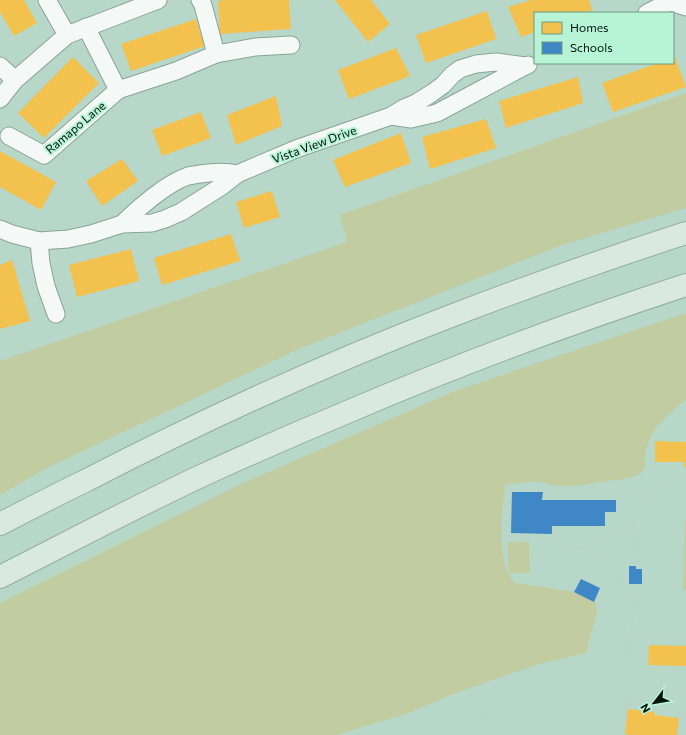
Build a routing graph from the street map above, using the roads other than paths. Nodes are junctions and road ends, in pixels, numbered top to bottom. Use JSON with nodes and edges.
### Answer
{"nodes":[{"id":1,"x":47,"y":0,"type":"edge"},
{"id":2,"x":158,"y":0,"type":"edge"},
{"id":3,"x":200,"y":0,"type":"edge"},
{"id":4,"x":673,"y":6,"type":"edge"},
{"id":5,"x":649,"y":12,"type":"edge"},
{"id":6,"x":86,"y":27,"type":"junction"},
{"id":7,"x":67,"y":35,"type":"junction"},
{"id":8,"x":291,"y":45,"type":"dead end"},
{"id":9,"x":216,"y":54,"type":"junction"},
{"id":10,"x":531,"y":64,"type":"edge"},
{"id":11,"x":0,"y":66,"type":"edge"},
{"id":12,"x":15,"y":80,"type":"junction"},
{"id":13,"x":118,"y":90,"type":"junction"},
{"id":14,"x":0,"y":99,"type":"edge"},
{"id":15,"x":391,"y":116,"type":"junction"},
{"id":16,"x":9,"y":136,"type":"dead end"},
{"id":17,"x":237,"y":174,"type":"junction"},
{"id":18,"x":170,"y":185,"type":"junction"},
{"id":19,"x":181,"y":212,"type":"junction"},
{"id":20,"x":122,"y":224,"type":"junction"},
{"id":21,"x":0,"y":229,"type":"edge"},
{"id":22,"x":686,"y":233,"type":"edge"},
{"id":23,"x":40,"y":241,"type":"junction"},
{"id":24,"x":686,"y":285,"type":"edge"},
{"id":25,"x":56,"y":314,"type":"dead end"},
{"id":26,"x":0,"y":524,"type":"edge"},
{"id":27,"x":0,"y":577,"type":"edge"}],
"edges":[{"from":1,"to":7,"type":"street"},
{"from":2,"to":6,"type":"street"},
{"from":3,"to":9,"type":"street"},
{"from":4,"to":5,"type":"street"},
{"from":6,"to":7,"type":"street"},
{"from":6,"to":13,"type":"street"},
{"from":7,"to":12,"type":"street"},
{"from":8,"to":9,"type":"street","name":"Ramapo Lane"},
{"from":9,"to":13,"type":"street","name":"Ramapo Lane"},
{"from":10,"to":15,"type":"street","name":"Vista View Drive"},
{"from":10,"to":15,"type":"street","name":"Vista View Drive"},
{"from":11,"to":12,"type":"street"},
{"from":12,"to":14,"type":"street"},
{"from":13,"to":16,"type":"street","name":"Ramapo Lane"},
{"from":15,"to":17,"type":"street","name":"Vista View Drive"},
{"from":17,"to":18,"type":"street","name":"Vista View Drive"},
{"from":17,"to":19,"type":"street","name":"Vista View Drive"},
{"from":18,"to":19,"type":"street"},
{"from":18,"to":20,"type":"street","name":"Vista View Drive"},
{"from":19,"to":20,"type":"street","name":"Vista View Drive"},
{"from":20,"to":23,"type":"street","name":"Vista View Drive"},
{"from":21,"to":23,"type":"street","name":"Vista View Drive"},
{"from":22,"to":26,"type":"highway"},
{"from":23,"to":25,"type":"street"},
{"from":24,"to":27,"type":"highway"}]}
